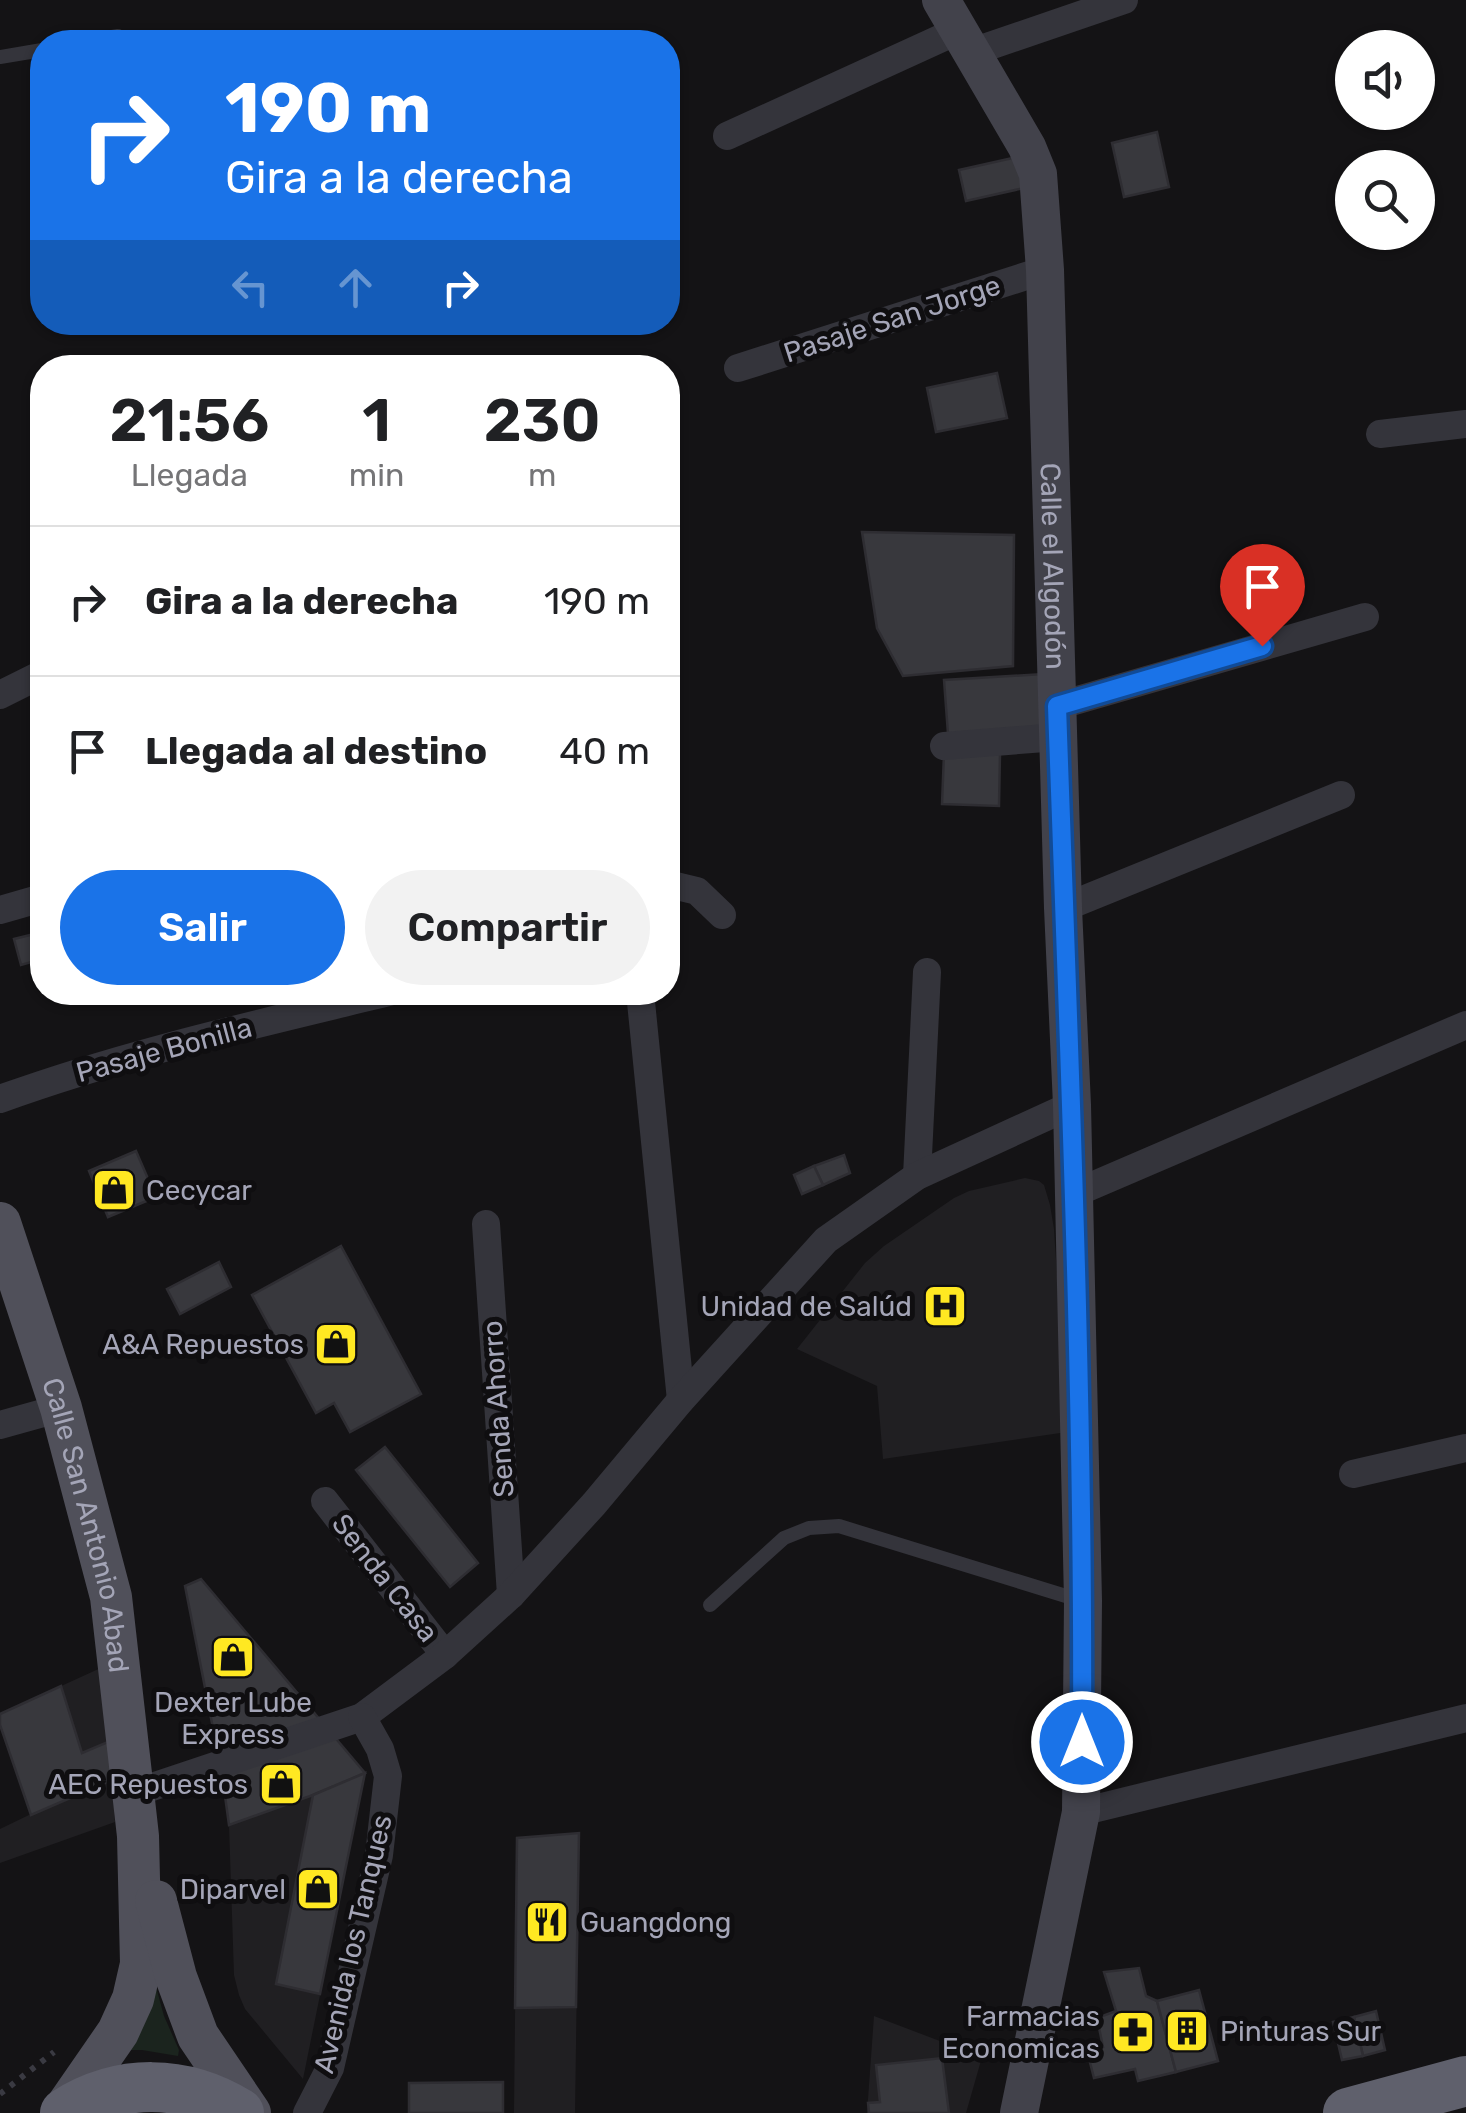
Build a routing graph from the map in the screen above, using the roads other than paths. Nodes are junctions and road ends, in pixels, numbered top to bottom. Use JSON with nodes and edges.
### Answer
{"nodes":[{"id":1,"x":1124,"y":0,"type":"edge"},
{"id":2,"x":957,"y":28,"type":"edge"},
{"id":3,"x":30,"y":52,"type":"edge"},
{"id":4,"x":0,"y":57,"type":"edge"},
{"id":5,"x":727,"y":136,"type":"dead end"},
{"id":6,"x":1045,"y":270,"type":"junction"},
{"id":7,"x":738,"y":368,"type":"dead end"},
{"id":8,"x":1466,"y":424,"type":"edge"},
{"id":9,"x":1380,"y":434,"type":"dead end"},
{"id":10,"x":1365,"y":616,"type":"dead end"},
{"id":11,"x":30,"y":680,"type":"edge"},
{"id":12,"x":0,"y":695,"type":"edge"},
{"id":13,"x":1058,"y":721,"type":"junction"},
{"id":14,"x":944,"y":746,"type":"dead end"},
{"id":15,"x":1341,"y":795,"type":"dead end"},
{"id":16,"x":680,"y":887,"type":"edge"},
{"id":17,"x":30,"y":901,"type":"edge"},
{"id":18,"x":1062,"y":908,"type":"junction"},
{"id":19,"x":0,"y":910,"type":"edge"},
{"id":20,"x":722,"y":915,"type":"dead end"},
{"id":21,"x":926,"y":972,"type":"dead end"},
{"id":22,"x":334,"y":1005,"type":"edge"},
{"id":23,"x":641,"y":1005,"type":"edge"},
{"id":24,"x":1466,"y":1025,"type":"edge"},
{"id":25,"x":0,"y":1099,"type":"edge"},
{"id":26,"x":1072,"y":1106,"type":"junction"},
{"id":27,"x":916,"y":1176,"type":"junction"},
{"id":28,"x":1073,"y":1194,"type":"junction"},
{"id":29,"x":0,"y":1222,"type":"edge"},
{"id":30,"x":486,"y":1224,"type":"dead end"},
{"id":31,"x":681,"y":1400,"type":"junction"},
{"id":32,"x":60,"y":1408,"type":"junction"},
{"id":33,"x":0,"y":1425,"type":"edge"},
{"id":34,"x":1466,"y":1448,"type":"edge"},
{"id":35,"x":1353,"y":1474,"type":"dead end"},
{"id":36,"x":325,"y":1501,"type":"dead end"},
{"id":37,"x":510,"y":1594,"type":"junction"},
{"id":38,"x":1083,"y":1601,"type":"junction"},
{"id":39,"x":710,"y":1605,"type":"dead end"},
{"id":40,"x":445,"y":1655,"type":"junction"},
{"id":41,"x":362,"y":1717,"type":"junction"},
{"id":42,"x":1466,"y":1718,"type":"edge"},
{"id":43,"x":134,"y":1793,"type":"junction"},
{"id":44,"x":1081,"y":1812,"type":"junction"},
{"id":45,"x":138,"y":1836,"type":"junction"},
{"id":46,"x":1466,"y":2081,"type":"edge"},
{"id":47,"x":63,"y":2113,"type":"edge"},
{"id":48,"x":239,"y":2113,"type":"edge"},
{"id":49,"x":250,"y":2113,"type":"edge"},
{"id":50,"x":307,"y":2113,"type":"edge"},
{"id":51,"x":1020,"y":2113,"type":"edge"},
{"id":52,"x":1348,"y":2113,"type":"edge"}],
"edges":[{"from":1,"to":2,"type":"street"},
{"from":2,"to":5,"type":"street"},
{"from":2,"to":6,"type":"street","name":"Calle el Algodón"},
{"from":3,"to":4,"type":"lane"},
{"from":6,"to":7,"type":"street","name":"Pasaje San Jorge"},
{"from":6,"to":13,"type":"street","name":"Calle el Algodón"},
{"from":8,"to":9,"type":"street"},
{"from":10,"to":13,"type":"street"},
{"from":11,"to":12,"type":"street"},
{"from":13,"to":14,"type":"street"},
{"from":13,"to":18,"type":"street","name":"Calle el Algodón"},
{"from":15,"to":18,"type":"street"},
{"from":16,"to":20,"type":"street"},
{"from":17,"to":19,"type":"street"},
{"from":18,"to":26,"type":"street","name":"Calle el Algodón"},
{"from":21,"to":27,"type":"street"},
{"from":22,"to":25,"type":"street","name":"Pasaje Bonilla"},
{"from":23,"to":31,"type":"street"},
{"from":24,"to":28,"type":"street"},
{"from":26,"to":27,"type":"street"},
{"from":26,"to":28,"type":"street","name":"Calle el Algodón"},
{"from":27,"to":31,"type":"street"},
{"from":28,"to":38,"type":"street","name":"Calle el Algodón"},
{"from":29,"to":32,"type":"main road","name":"Calle San Antonio Abad"},
{"from":30,"to":37,"type":"street","name":"Senda Ahorro"},
{"from":31,"to":37,"type":"street"},
{"from":32,"to":33,"type":"street"},
{"from":32,"to":43,"type":"main road","name":"Calle San Antonio Abad"},
{"from":34,"to":35,"type":"street"},
{"from":36,"to":40,"type":"street","name":"Senda Casa"},
{"from":37,"to":40,"type":"street"},
{"from":38,"to":39,"type":"lane"},
{"from":38,"to":44,"type":"street","name":"Calle el Algodón"},
{"from":40,"to":41,"type":"street"},
{"from":41,"to":43,"type":"street"},
{"from":41,"to":50,"type":"street","name":"Avenida los Tanques"},
{"from":42,"to":44,"type":"street"},
{"from":43,"to":45,"type":"main road","name":"Calle San Antonio Abad"},
{"from":44,"to":51,"type":"street","name":"Calle el Algodón"},
{"from":45,"to":47,"type":"main road","name":"Calle San Antonio Abad"},
{"from":45,"to":49,"type":"main road","name":"Calle San Antonio Abad"},
{"from":46,"to":52,"type":"highway"},
{"from":47,"to":48,"type":"highway"}]}
